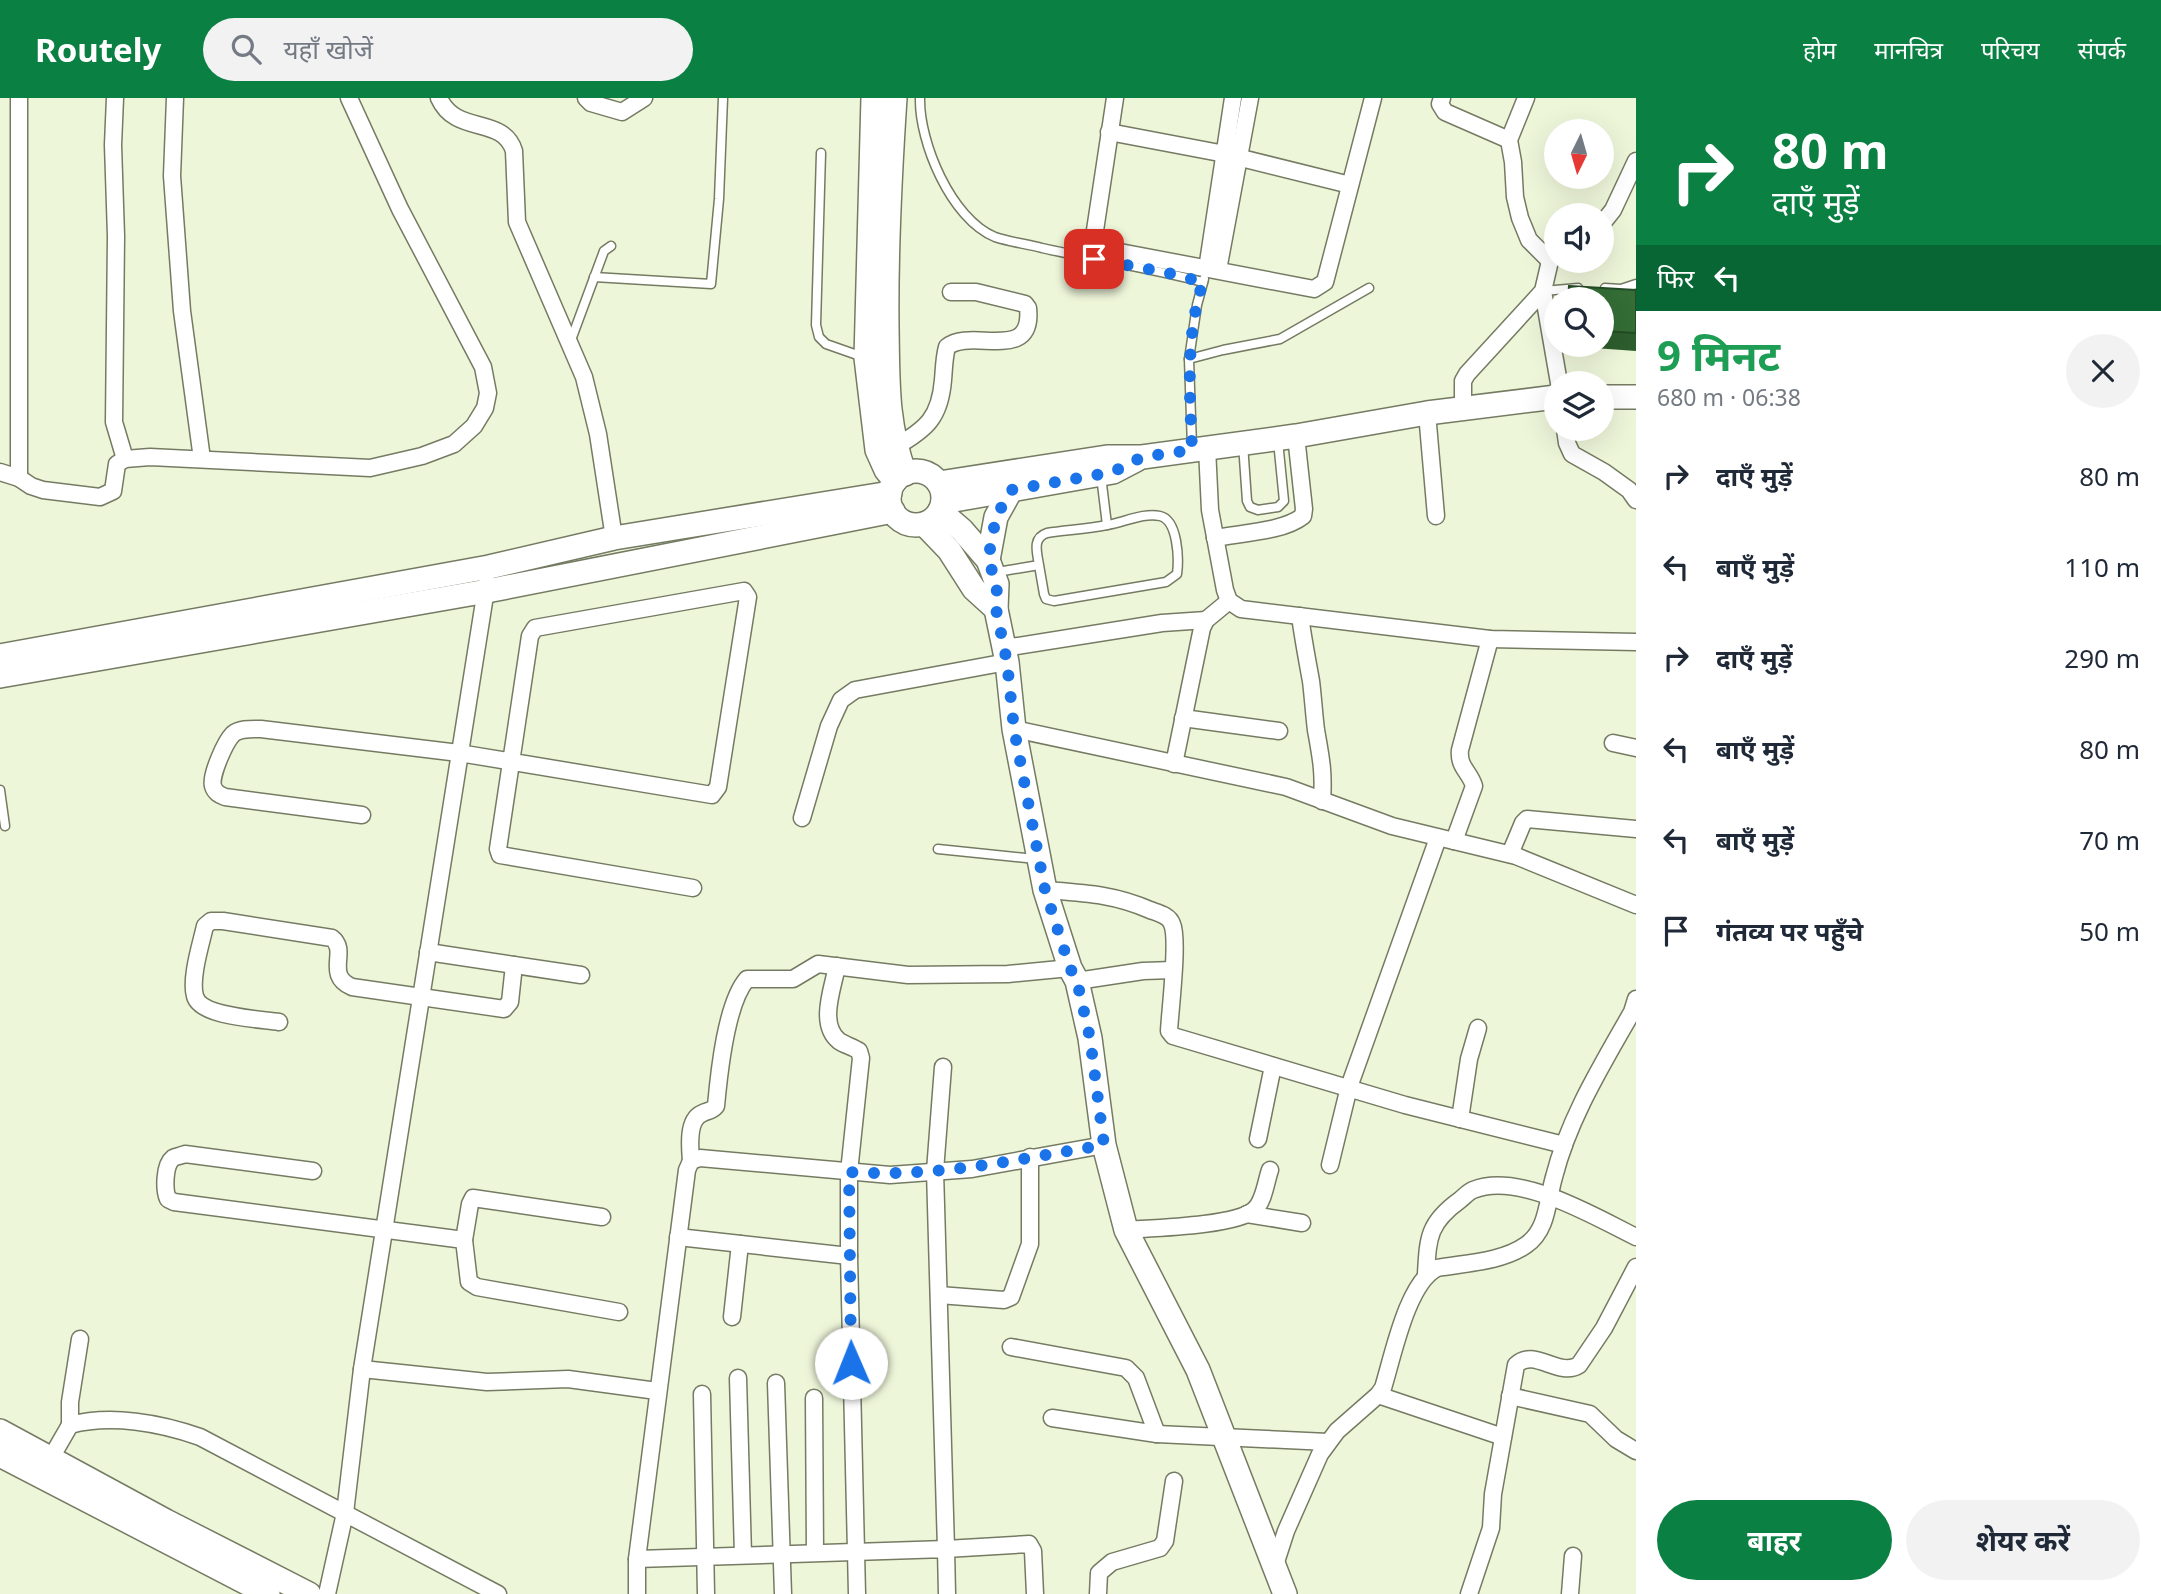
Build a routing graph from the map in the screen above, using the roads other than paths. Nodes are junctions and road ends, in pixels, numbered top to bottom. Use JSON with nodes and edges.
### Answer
{"nodes":[{"id":1,"x":19,"y":98,"type":"edge"},
{"id":2,"x":115,"y":98,"type":"edge"},
{"id":3,"x":176,"y":98,"type":"edge"},
{"id":4,"x":349,"y":98,"type":"edge"},
{"id":5,"x":439,"y":98,"type":"edge"},
{"id":6,"x":586,"y":98,"type":"edge"},
{"id":7,"x":644,"y":98,"type":"edge"},
{"id":8,"x":723,"y":98,"type":"edge"},
{"id":9,"x":873,"y":98,"type":"edge"},
{"id":10,"x":895,"y":98,"type":"edge"},
{"id":11,"x":920,"y":98,"type":"edge"},
{"id":12,"x":1115,"y":98,"type":"edge"},
{"id":13,"x":1233,"y":98,"type":"edge"},
{"id":14,"x":1250,"y":98,"type":"edge"},
{"id":15,"x":1373,"y":98,"type":"edge"},
{"id":16,"x":1441,"y":98,"type":"edge"},
{"id":17,"x":1526,"y":98,"type":"edge"},
{"id":18,"x":1109,"y":132,"type":"junction"},
{"id":19,"x":1509,"y":140,"type":"junction"},
{"id":20,"x":821,"y":153,"type":"dead end"},
{"id":21,"x":1231,"y":157,"type":"junction"},
{"id":22,"x":1636,"y":161,"type":"edge"},
{"id":23,"x":1350,"y":185,"type":"junction"},
{"id":24,"x":1614,"y":208,"type":"edge"},
{"id":25,"x":611,"y":246,"type":"dead end"},
{"id":26,"x":1544,"y":252,"type":"edge"},
{"id":27,"x":1549,"y":273,"type":"edge"},
{"id":28,"x":1209,"y":274,"type":"junction"},
{"id":29,"x":594,"y":277,"type":"junction"},
{"id":30,"x":1636,"y":284,"type":"edge"},
{"id":31,"x":1369,"y":288,"type":"dead end"},
{"id":32,"x":1614,"y":289,"type":"edge"},
{"id":33,"x":1543,"y":291,"type":"junction"},
{"id":34,"x":951,"y":292,"type":"dead end"},
{"id":35,"x":569,"y":343,"type":"junction"},
{"id":36,"x":866,"y":358,"type":"junction"},
{"id":37,"x":1189,"y":359,"type":"junction"},
{"id":38,"x":1557,"y":371,"type":"edge"},
{"id":39,"x":1614,"y":397,"type":"edge"},
{"id":40,"x":1636,"y":397,"type":"edge"},
{"id":41,"x":1544,"y":398,"type":"edge"},
{"id":42,"x":1463,"y":408,"type":"junction"},
{"id":43,"x":1427,"y":413,"type":"junction"},
{"id":44,"x":1286,"y":437,"type":"junction"},
{"id":45,"x":1567,"y":441,"type":"edge"},
{"id":46,"x":1242,"y":442,"type":"junction"},
{"id":47,"x":895,"y":447,"type":"junction"},
{"id":48,"x":1200,"y":449,"type":"junction"},
{"id":49,"x":1142,"y":457,"type":"junction"},
{"id":50,"x":125,"y":459,"type":"junction"},
{"id":51,"x":202,"y":459,"type":"junction"},
{"id":52,"x":0,"y":472,"type":"edge"},
{"id":53,"x":1100,"y":474,"type":"junction"},
{"id":54,"x":19,"y":478,"type":"junction"},
{"id":55,"x":896,"y":490,"type":"junction"},
{"id":56,"x":1011,"y":490,"type":"junction"},
{"id":57,"x":1636,"y":500,"type":"edge"},
{"id":58,"x":936,"y":505,"type":"junction"},
{"id":59,"x":1436,"y":516,"type":"dead end"},
{"id":60,"x":1107,"y":525,"type":"junction"},
{"id":61,"x":614,"y":538,"type":"junction"},
{"id":62,"x":1215,"y":538,"type":"junction"},
{"id":63,"x":1039,"y":565,"type":"junction"},
{"id":64,"x":991,"y":566,"type":"junction"},
{"id":65,"x":489,"y":567,"type":"junction"},
{"id":66,"x":486,"y":591,"type":"junction"},
{"id":67,"x":1229,"y":601,"type":"junction"},
{"id":68,"x":996,"y":609,"type":"junction"},
{"id":69,"x":1300,"y":616,"type":"junction"},
{"id":70,"x":1206,"y":620,"type":"junction"},
{"id":71,"x":1490,"y":639,"type":"junction"},
{"id":72,"x":1636,"y":642,"type":"edge"},
{"id":73,"x":1006,"y":655,"type":"junction"},
{"id":74,"x":0,"y":656,"type":"edge"},
{"id":75,"x":0,"y":676,"type":"edge"},
{"id":76,"x":1183,"y":718,"type":"junction"},
{"id":77,"x":1014,"y":729,"type":"junction"},
{"id":78,"x":1279,"y":731,"type":"dead end"},
{"id":79,"x":1613,"y":743,"type":"dead end"},
{"id":80,"x":1636,"y":748,"type":"edge"},
{"id":81,"x":459,"y":753,"type":"junction"},
{"id":82,"x":512,"y":762,"type":"junction"},
{"id":83,"x":1174,"y":764,"type":"junction"},
{"id":84,"x":0,"y":790,"type":"edge"},
{"id":85,"x":1322,"y":801,"type":"junction"},
{"id":86,"x":362,"y":815,"type":"dead end"},
{"id":87,"x":802,"y":818,"type":"dead end"},
{"id":88,"x":5,"y":826,"type":"dead end"},
{"id":89,"x":1636,"y":830,"type":"edge"},
{"id":90,"x":1446,"y":840,"type":"junction"},
{"id":91,"x":938,"y":849,"type":"dead end"},
{"id":92,"x":1510,"y":854,"type":"junction"},
{"id":93,"x":1039,"y":859,"type":"junction"},
{"id":94,"x":693,"y":888,"type":"dead end"},
{"id":95,"x":1045,"y":890,"type":"junction"},
{"id":96,"x":1636,"y":905,"type":"edge"},
{"id":97,"x":428,"y":952,"type":"junction"},
{"id":98,"x":514,"y":965,"type":"junction"},
{"id":99,"x":837,"y":966,"type":"junction"},
{"id":100,"x":1173,"y":970,"type":"junction"},
{"id":101,"x":581,"y":975,"type":"dead end"},
{"id":102,"x":1073,"y":975,"type":"junction"},
{"id":103,"x":421,"y":998,"type":"junction"},
{"id":104,"x":1636,"y":999,"type":"edge"},
{"id":105,"x":279,"y":1022,"type":"dead end"},
{"id":106,"x":1478,"y":1028,"type":"dead end"},
{"id":107,"x":1273,"y":1066,"type":"junction"},
{"id":108,"x":943,"y":1067,"type":"dead end"},
{"id":109,"x":1349,"y":1087,"type":"junction"},
{"id":110,"x":1460,"y":1119,"type":"junction"},
{"id":111,"x":1258,"y":1139,"type":"dead end"},
{"id":112,"x":1104,"y":1145,"type":"junction"},
{"id":113,"x":1564,"y":1145,"type":"junction"},
{"id":114,"x":1030,"y":1157,"type":"junction"},
{"id":115,"x":691,"y":1161,"type":"junction"},
{"id":116,"x":1330,"y":1165,"type":"dead end"},
{"id":117,"x":1270,"y":1170,"type":"dead end"},
{"id":118,"x":313,"y":1171,"type":"dead end"},
{"id":119,"x":935,"y":1171,"type":"junction"},
{"id":120,"x":849,"y":1172,"type":"junction"},
{"id":121,"x":1550,"y":1197,"type":"junction"},
{"id":122,"x":1247,"y":1214,"type":"junction"},
{"id":123,"x":602,"y":1217,"type":"dead end"},
{"id":124,"x":1302,"y":1223,"type":"dead end"},
{"id":125,"x":384,"y":1228,"type":"junction"},
{"id":126,"x":1126,"y":1230,"type":"junction"},
{"id":127,"x":678,"y":1237,"type":"junction"},
{"id":128,"x":1636,"y":1237,"type":"edge"},
{"id":129,"x":464,"y":1240,"type":"junction"},
{"id":130,"x":740,"y":1244,"type":"junction"},
{"id":131,"x":849,"y":1256,"type":"junction"},
{"id":132,"x":1636,"y":1267,"type":"edge"},
{"id":133,"x":1426,"y":1274,"type":"junction"},
{"id":134,"x":939,"y":1295,"type":"junction"},
{"id":135,"x":620,"y":1312,"type":"dead end"},
{"id":136,"x":732,"y":1317,"type":"dead end"},
{"id":137,"x":80,"y":1339,"type":"dead end"},
{"id":138,"x":1011,"y":1346,"type":"dead end"},
{"id":139,"x":362,"y":1369,"type":"junction"},
{"id":140,"x":738,"y":1378,"type":"dead end"},
{"id":141,"x":776,"y":1383,"type":"dead end"},
{"id":142,"x":657,"y":1391,"type":"junction"},
{"id":143,"x":702,"y":1394,"type":"dead end"},
{"id":144,"x":1378,"y":1395,"type":"junction"},
{"id":145,"x":1510,"y":1396,"type":"junction"},
{"id":146,"x":814,"y":1398,"type":"dead end"},
{"id":147,"x":1052,"y":1418,"type":"dead end"},
{"id":148,"x":70,"y":1425,"type":"junction"},
{"id":149,"x":0,"y":1431,"type":"edge"},
{"id":150,"x":1157,"y":1434,"type":"junction"},
{"id":151,"x":1503,"y":1437,"type":"junction"},
{"id":152,"x":1225,"y":1438,"type":"junction"},
{"id":153,"x":1328,"y":1442,"type":"junction"},
{"id":154,"x":1636,"y":1451,"type":"edge"},
{"id":155,"x":0,"y":1455,"type":"edge"},
{"id":156,"x":51,"y":1458,"type":"junction"},
{"id":157,"x":1174,"y":1481,"type":"dead end"},
{"id":158,"x":345,"y":1513,"type":"junction"},
{"id":159,"x":946,"y":1549,"type":"junction"},
{"id":160,"x":855,"y":1551,"type":"junction"},
{"id":161,"x":816,"y":1552,"type":"junction"},
{"id":162,"x":781,"y":1554,"type":"junction"},
{"id":163,"x":743,"y":1555,"type":"junction"},
{"id":164,"x":705,"y":1556,"type":"junction"},
{"id":165,"x":1573,"y":1556,"type":"dead end"},
{"id":166,"x":637,"y":1559,"type":"junction"},
{"id":167,"x":1274,"y":1568,"type":"junction"},
{"id":168,"x":261,"y":1592,"type":"edge"},
{"id":169,"x":309,"y":1594,"type":"edge"},
{"id":170,"x":327,"y":1594,"type":"edge"},
{"id":171,"x":498,"y":1594,"type":"edge"},
{"id":172,"x":638,"y":1594,"type":"edge"},
{"id":173,"x":706,"y":1594,"type":"edge"},
{"id":174,"x":783,"y":1594,"type":"edge"},
{"id":175,"x":857,"y":1594,"type":"edge"},
{"id":176,"x":947,"y":1594,"type":"edge"},
{"id":177,"x":1035,"y":1594,"type":"edge"},
{"id":178,"x":1098,"y":1594,"type":"edge"},
{"id":179,"x":1284,"y":1594,"type":"edge"},
{"id":180,"x":1469,"y":1594,"type":"edge"},
{"id":181,"x":1570,"y":1594,"type":"edge"}],
"edges":[{"from":1,"to":54,"type":"street"},
{"from":2,"to":50,"type":"street"},
{"from":3,"to":51,"type":"street"},
{"from":4,"to":51,"type":"street"},
{"from":5,"to":35,"type":"street"},
{"from":6,"to":7,"type":"street"},
{"from":8,"to":29,"type":"lane"},
{"from":9,"to":36,"type":"main road"},
{"from":10,"to":47,"type":"main road"},
{"from":11,"to":28,"type":"lane"},
{"from":12,"to":18,"type":"street"},
{"from":13,"to":21,"type":"street"},
{"from":14,"to":21,"type":"street"},
{"from":15,"to":23,"type":"street"},
{"from":16,"to":19,"type":"street"},
{"from":17,"to":19,"type":"street"},
{"from":18,"to":21,"type":"street"},
{"from":18,"to":28,"type":"street"},
{"from":19,"to":26,"type":"street"},
{"from":20,"to":36,"type":"lane"},
{"from":21,"to":23,"type":"street"},
{"from":21,"to":28,"type":"street"},
{"from":22,"to":24,"type":"street"},
{"from":23,"to":28,"type":"street"},
{"from":25,"to":29,"type":"lane"},
{"from":27,"to":33,"type":"street"},
{"from":28,"to":37,"type":"lane"},
{"from":29,"to":35,"type":"lane"},
{"from":30,"to":32,"type":"lane"},
{"from":31,"to":37,"type":"lane"},
{"from":33,"to":38,"type":"street"},
{"from":33,"to":42,"type":"street"},
{"from":34,"to":47,"type":"street"},
{"from":35,"to":61,"type":"street"},
{"from":36,"to":55,"type":"main road"},
{"from":37,"to":48,"type":"lane"},
{"from":39,"to":40,"type":"main road"},
{"from":41,"to":42,"type":"main road"},
{"from":42,"to":43,"type":"main road"},
{"from":43,"to":44,"type":"main road"},
{"from":43,"to":59,"type":"street"},
{"from":44,"to":46,"type":"main road"},
{"from":44,"to":46,"type":"lane"},
{"from":44,"to":62,"type":"street"},
{"from":45,"to":57,"type":"street"},
{"from":46,"to":48,"type":"main road"},
{"from":47,"to":55,"type":"main road"},
{"from":48,"to":49,"type":"main road"},
{"from":48,"to":62,"type":"street"},
{"from":49,"to":53,"type":"main road"},
{"from":49,"to":58,"type":"main road"},
{"from":50,"to":51,"type":"street"},
{"from":50,"to":54,"type":"street"},
{"from":52,"to":54,"type":"street"},
{"from":53,"to":56,"type":"main road"},
{"from":53,"to":60,"type":"lane"},
{"from":55,"to":58,"type":"main road"},
{"from":55,"to":58,"type":"main road"},
{"from":55,"to":61,"type":"main road"},
{"from":55,"to":66,"type":"main road"},
{"from":56,"to":58,"type":"main road"},
{"from":56,"to":64,"type":"main road"},
{"from":58,"to":64,"type":"main road"},
{"from":58,"to":68,"type":"main road"},
{"from":60,"to":63,"type":"lane"},
{"from":60,"to":63,"type":"lane"},
{"from":61,"to":65,"type":"main road"},
{"from":62,"to":67,"type":"street"},
{"from":63,"to":64,"type":"lane"},
{"from":64,"to":68,"type":"main road"},
{"from":65,"to":66,"type":"street"},
{"from":65,"to":74,"type":"main road"},
{"from":66,"to":75,"type":"main road"},
{"from":66,"to":81,"type":"street"},
{"from":67,"to":69,"type":"street"},
{"from":67,"to":70,"type":"street"},
{"from":68,"to":73,"type":"main road"},
{"from":69,"to":71,"type":"street"},
{"from":69,"to":85,"type":"street"},
{"from":70,"to":73,"type":"street"},
{"from":70,"to":76,"type":"street"},
{"from":71,"to":72,"type":"street"},
{"from":71,"to":90,"type":"street"},
{"from":73,"to":77,"type":"main road"},
{"from":73,"to":87,"type":"street"},
{"from":76,"to":78,"type":"street"},
{"from":76,"to":83,"type":"street"},
{"from":77,"to":83,"type":"street"},
{"from":77,"to":93,"type":"main road"},
{"from":79,"to":80,"type":"street"},
{"from":81,"to":82,"type":"street"},
{"from":81,"to":86,"type":"street"},
{"from":81,"to":97,"type":"street"},
{"from":82,"to":82,"type":"street"},
{"from":82,"to":94,"type":"street"},
{"from":83,"to":85,"type":"street"},
{"from":84,"to":88,"type":"lane"},
{"from":85,"to":90,"type":"street"},
{"from":89,"to":92,"type":"street"},
{"from":90,"to":92,"type":"street"},
{"from":90,"to":109,"type":"street"},
{"from":91,"to":93,"type":"lane"},
{"from":92,"to":96,"type":"street"},
{"from":93,"to":95,"type":"main road"},
{"from":95,"to":100,"type":"street"},
{"from":95,"to":102,"type":"main road"},
{"from":97,"to":98,"type":"street"},
{"from":97,"to":103,"type":"street"},
{"from":98,"to":101,"type":"street"},
{"from":98,"to":103,"type":"street"},
{"from":99,"to":102,"type":"street"},
{"from":99,"to":115,"type":"street"},
{"from":99,"to":120,"type":"street"},
{"from":100,"to":102,"type":"street"},
{"from":100,"to":107,"type":"street"},
{"from":102,"to":112,"type":"main road"},
{"from":103,"to":105,"type":"street"},
{"from":103,"to":125,"type":"street"},
{"from":104,"to":113,"type":"street"},
{"from":106,"to":110,"type":"street"},
{"from":107,"to":109,"type":"street"},
{"from":107,"to":111,"type":"street"},
{"from":108,"to":119,"type":"street"},
{"from":109,"to":110,"type":"street"},
{"from":109,"to":116,"type":"street"},
{"from":110,"to":113,"type":"street"},
{"from":112,"to":114,"type":"street"},
{"from":112,"to":126,"type":"main road"},
{"from":113,"to":121,"type":"street"},
{"from":114,"to":119,"type":"street"},
{"from":114,"to":134,"type":"street"},
{"from":115,"to":120,"type":"street"},
{"from":115,"to":127,"type":"street"},
{"from":117,"to":122,"type":"street"},
{"from":118,"to":125,"type":"street"},
{"from":119,"to":120,"type":"street"},
{"from":119,"to":134,"type":"street"},
{"from":120,"to":131,"type":"street"},
{"from":121,"to":128,"type":"street"},
{"from":121,"to":133,"type":"street"},
{"from":121,"to":133,"type":"street"},
{"from":122,"to":124,"type":"street"},
{"from":122,"to":126,"type":"street"},
{"from":123,"to":129,"type":"street"},
{"from":125,"to":129,"type":"street"},
{"from":125,"to":139,"type":"street"},
{"from":126,"to":152,"type":"main road"},
{"from":127,"to":130,"type":"street"},
{"from":127,"to":142,"type":"street"},
{"from":129,"to":135,"type":"street"},
{"from":130,"to":131,"type":"street"},
{"from":130,"to":136,"type":"street"},
{"from":131,"to":160,"type":"street"},
{"from":132,"to":145,"type":"street"},
{"from":133,"to":144,"type":"street"},
{"from":134,"to":159,"type":"street"},
{"from":137,"to":148,"type":"street"},
{"from":138,"to":150,"type":"street"},
{"from":139,"to":142,"type":"street"},
{"from":139,"to":158,"type":"street"},
{"from":140,"to":163,"type":"street"},
{"from":141,"to":162,"type":"street"},
{"from":142,"to":166,"type":"street"},
{"from":143,"to":164,"type":"street"},
{"from":144,"to":151,"type":"street"},
{"from":144,"to":153,"type":"street"},
{"from":145,"to":151,"type":"street"},
{"from":145,"to":154,"type":"street"},
{"from":146,"to":161,"type":"street"},
{"from":147,"to":150,"type":"street"},
{"from":148,"to":156,"type":"street"},
{"from":148,"to":158,"type":"street"},
{"from":149,"to":156,"type":"main road"},
{"from":150,"to":152,"type":"street"},
{"from":151,"to":180,"type":"street"},
{"from":152,"to":153,"type":"street"},
{"from":152,"to":167,"type":"main road"},
{"from":153,"to":167,"type":"street"},
{"from":155,"to":168,"type":"main road"},
{"from":156,"to":169,"type":"main road"},
{"from":157,"to":178,"type":"street"},
{"from":158,"to":170,"type":"street"},
{"from":158,"to":171,"type":"street"},
{"from":159,"to":160,"type":"street"},
{"from":159,"to":176,"type":"street"},
{"from":159,"to":177,"type":"street"},
{"from":160,"to":161,"type":"street"},
{"from":160,"to":175,"type":"street"},
{"from":161,"to":162,"type":"street"},
{"from":162,"to":163,"type":"street"},
{"from":162,"to":174,"type":"street"},
{"from":163,"to":164,"type":"street"},
{"from":164,"to":166,"type":"street"},
{"from":164,"to":173,"type":"street"},
{"from":165,"to":181,"type":"street"},
{"from":166,"to":172,"type":"street"},
{"from":167,"to":179,"type":"main road"}]}
